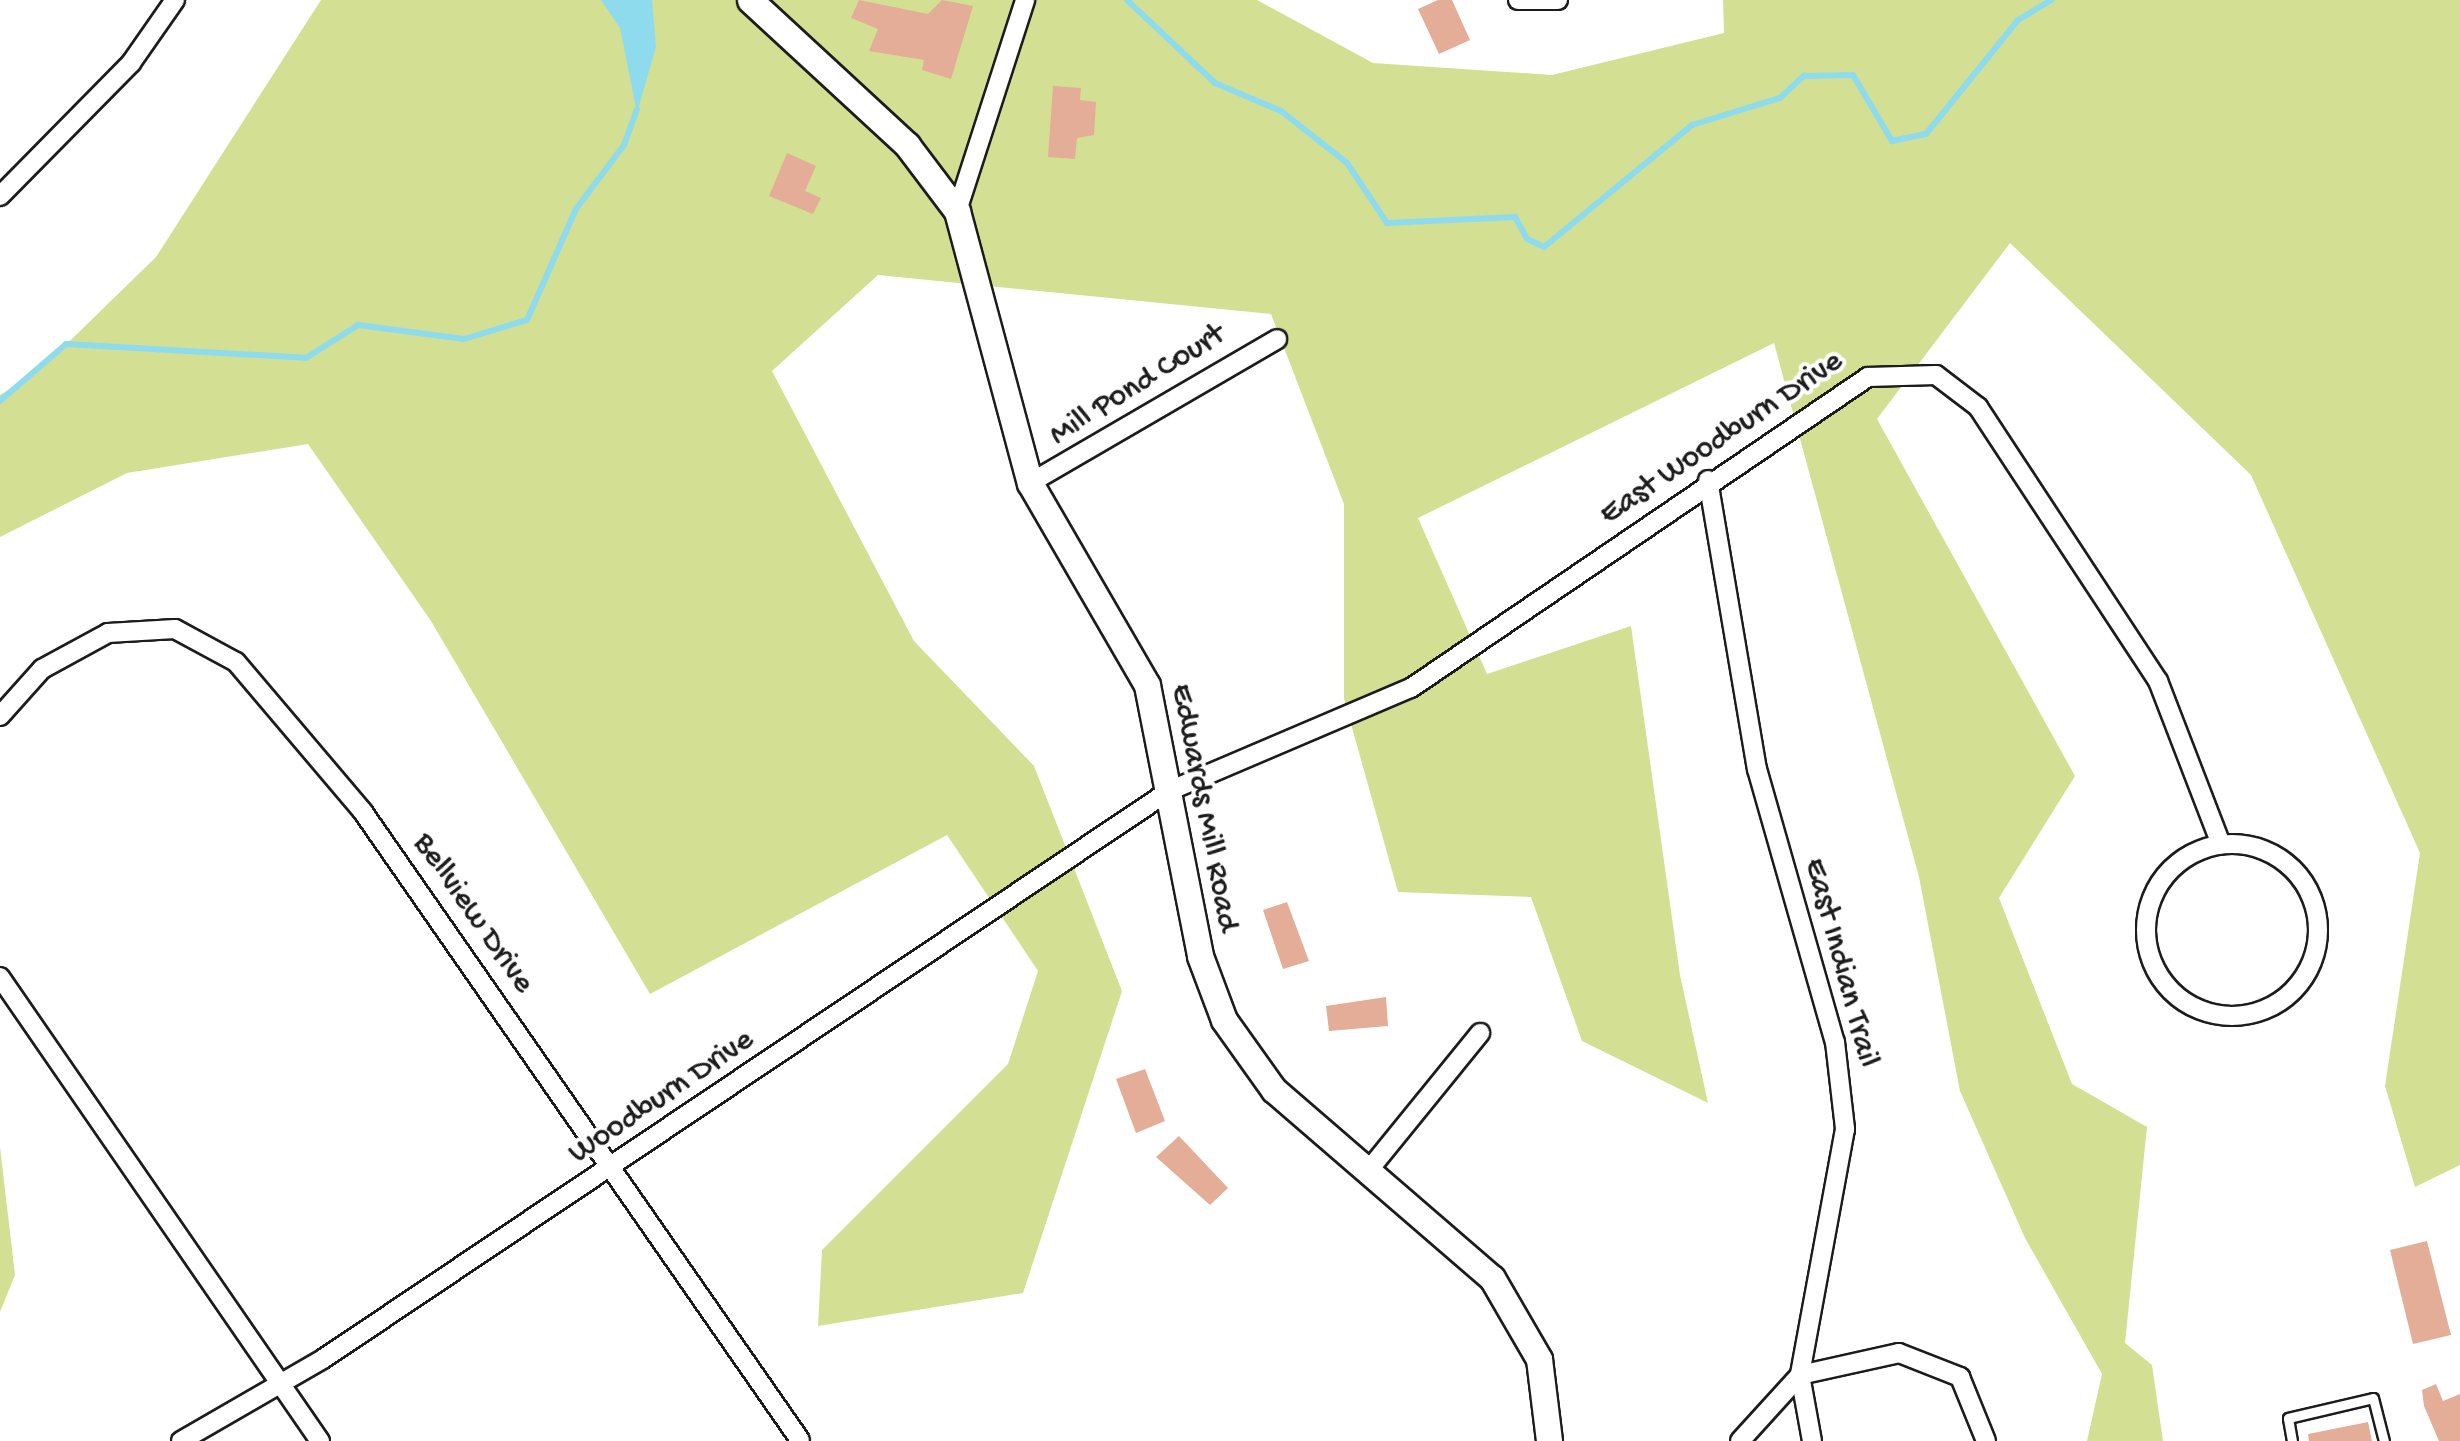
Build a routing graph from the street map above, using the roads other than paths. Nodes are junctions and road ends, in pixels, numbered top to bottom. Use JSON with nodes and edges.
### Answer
{"nodes":[{"id":1,"x":174,"y":0,"type":"edge"},
{"id":2,"x":750,"y":0,"type":"edge"},
{"id":3,"x":1025,"y":0,"type":"edge"},
{"id":4,"x":1518,"y":0,"type":"edge"},
{"id":5,"x":1558,"y":0,"type":"edge"},
{"id":6,"x":0,"y":196,"type":"edge"},
{"id":7,"x":957,"y":211,"type":"junction"},
{"id":8,"x":1277,"y":340,"type":"dead end"},
{"id":9,"x":1708,"y":480,"type":"junction"},
{"id":10,"x":1030,"y":483,"type":"junction"},
{"id":11,"x":0,"y":716,"type":"edge"},
{"id":12,"x":1169,"y":791,"type":"junction"},
{"id":13,"x":2221,"y":844,"type":"junction"},
{"id":14,"x":0,"y":977,"type":"edge"},
{"id":15,"x":1480,"y":1033,"type":"dead end"},
{"id":16,"x":614,"y":1165,"type":"junction"},
{"id":17,"x":1368,"y":1171,"type":"junction"},
{"id":18,"x":1800,"y":1375,"type":"junction"},
{"id":19,"x":281,"y":1380,"type":"junction"},
{"id":20,"x":180,"y":1441,"type":"edge"},
{"id":21,"x":320,"y":1441,"type":"edge"},
{"id":22,"x":801,"y":1441,"type":"edge"},
{"id":23,"x":1549,"y":1441,"type":"edge"},
{"id":24,"x":1740,"y":1441,"type":"edge"},
{"id":25,"x":1812,"y":1441,"type":"edge"},
{"id":26,"x":1986,"y":1441,"type":"edge"},
{"id":27,"x":2292,"y":1441,"type":"edge"},
{"id":28,"x":2384,"y":1441,"type":"edge"}],
"edges":[{"from":1,"to":6,"type":"street"},
{"from":2,"to":7,"type":"street","name":"Edwards Mill Road"},
{"from":3,"to":7,"type":"street"},
{"from":4,"to":5,"type":"street"},
{"from":7,"to":10,"type":"street","name":"Edwards Mill Road"},
{"from":8,"to":10,"type":"street","name":"Mill Pond Court"},
{"from":9,"to":12,"type":"street","name":"East Woodburn Drive"},
{"from":9,"to":13,"type":"street","name":"East Woodburn Drive"},
{"from":9,"to":18,"type":"street","name":"East Indian Trail"},
{"from":10,"to":12,"type":"street","name":"Edwards Mill Road"},
{"from":11,"to":16,"type":"street","name":"Bellview Drive"},
{"from":12,"to":16,"type":"street","name":"Woodburn Drive"},
{"from":12,"to":17,"type":"street","name":"Edwards Mill Road"},
{"from":13,"to":13,"type":"street"},
{"from":14,"to":19,"type":"street"},
{"from":15,"to":17,"type":"street"},
{"from":16,"to":19,"type":"street","name":"Woodburn Drive"},
{"from":16,"to":22,"type":"street","name":"Bellview Drive"},
{"from":17,"to":23,"type":"street","name":"Edwards Mill Road"},
{"from":18,"to":24,"type":"street"},
{"from":18,"to":25,"type":"street"},
{"from":18,"to":26,"type":"street"},
{"from":19,"to":20,"type":"street","name":"Woodburn Drive"},
{"from":19,"to":21,"type":"street"},
{"from":27,"to":28,"type":"lane"}]}
